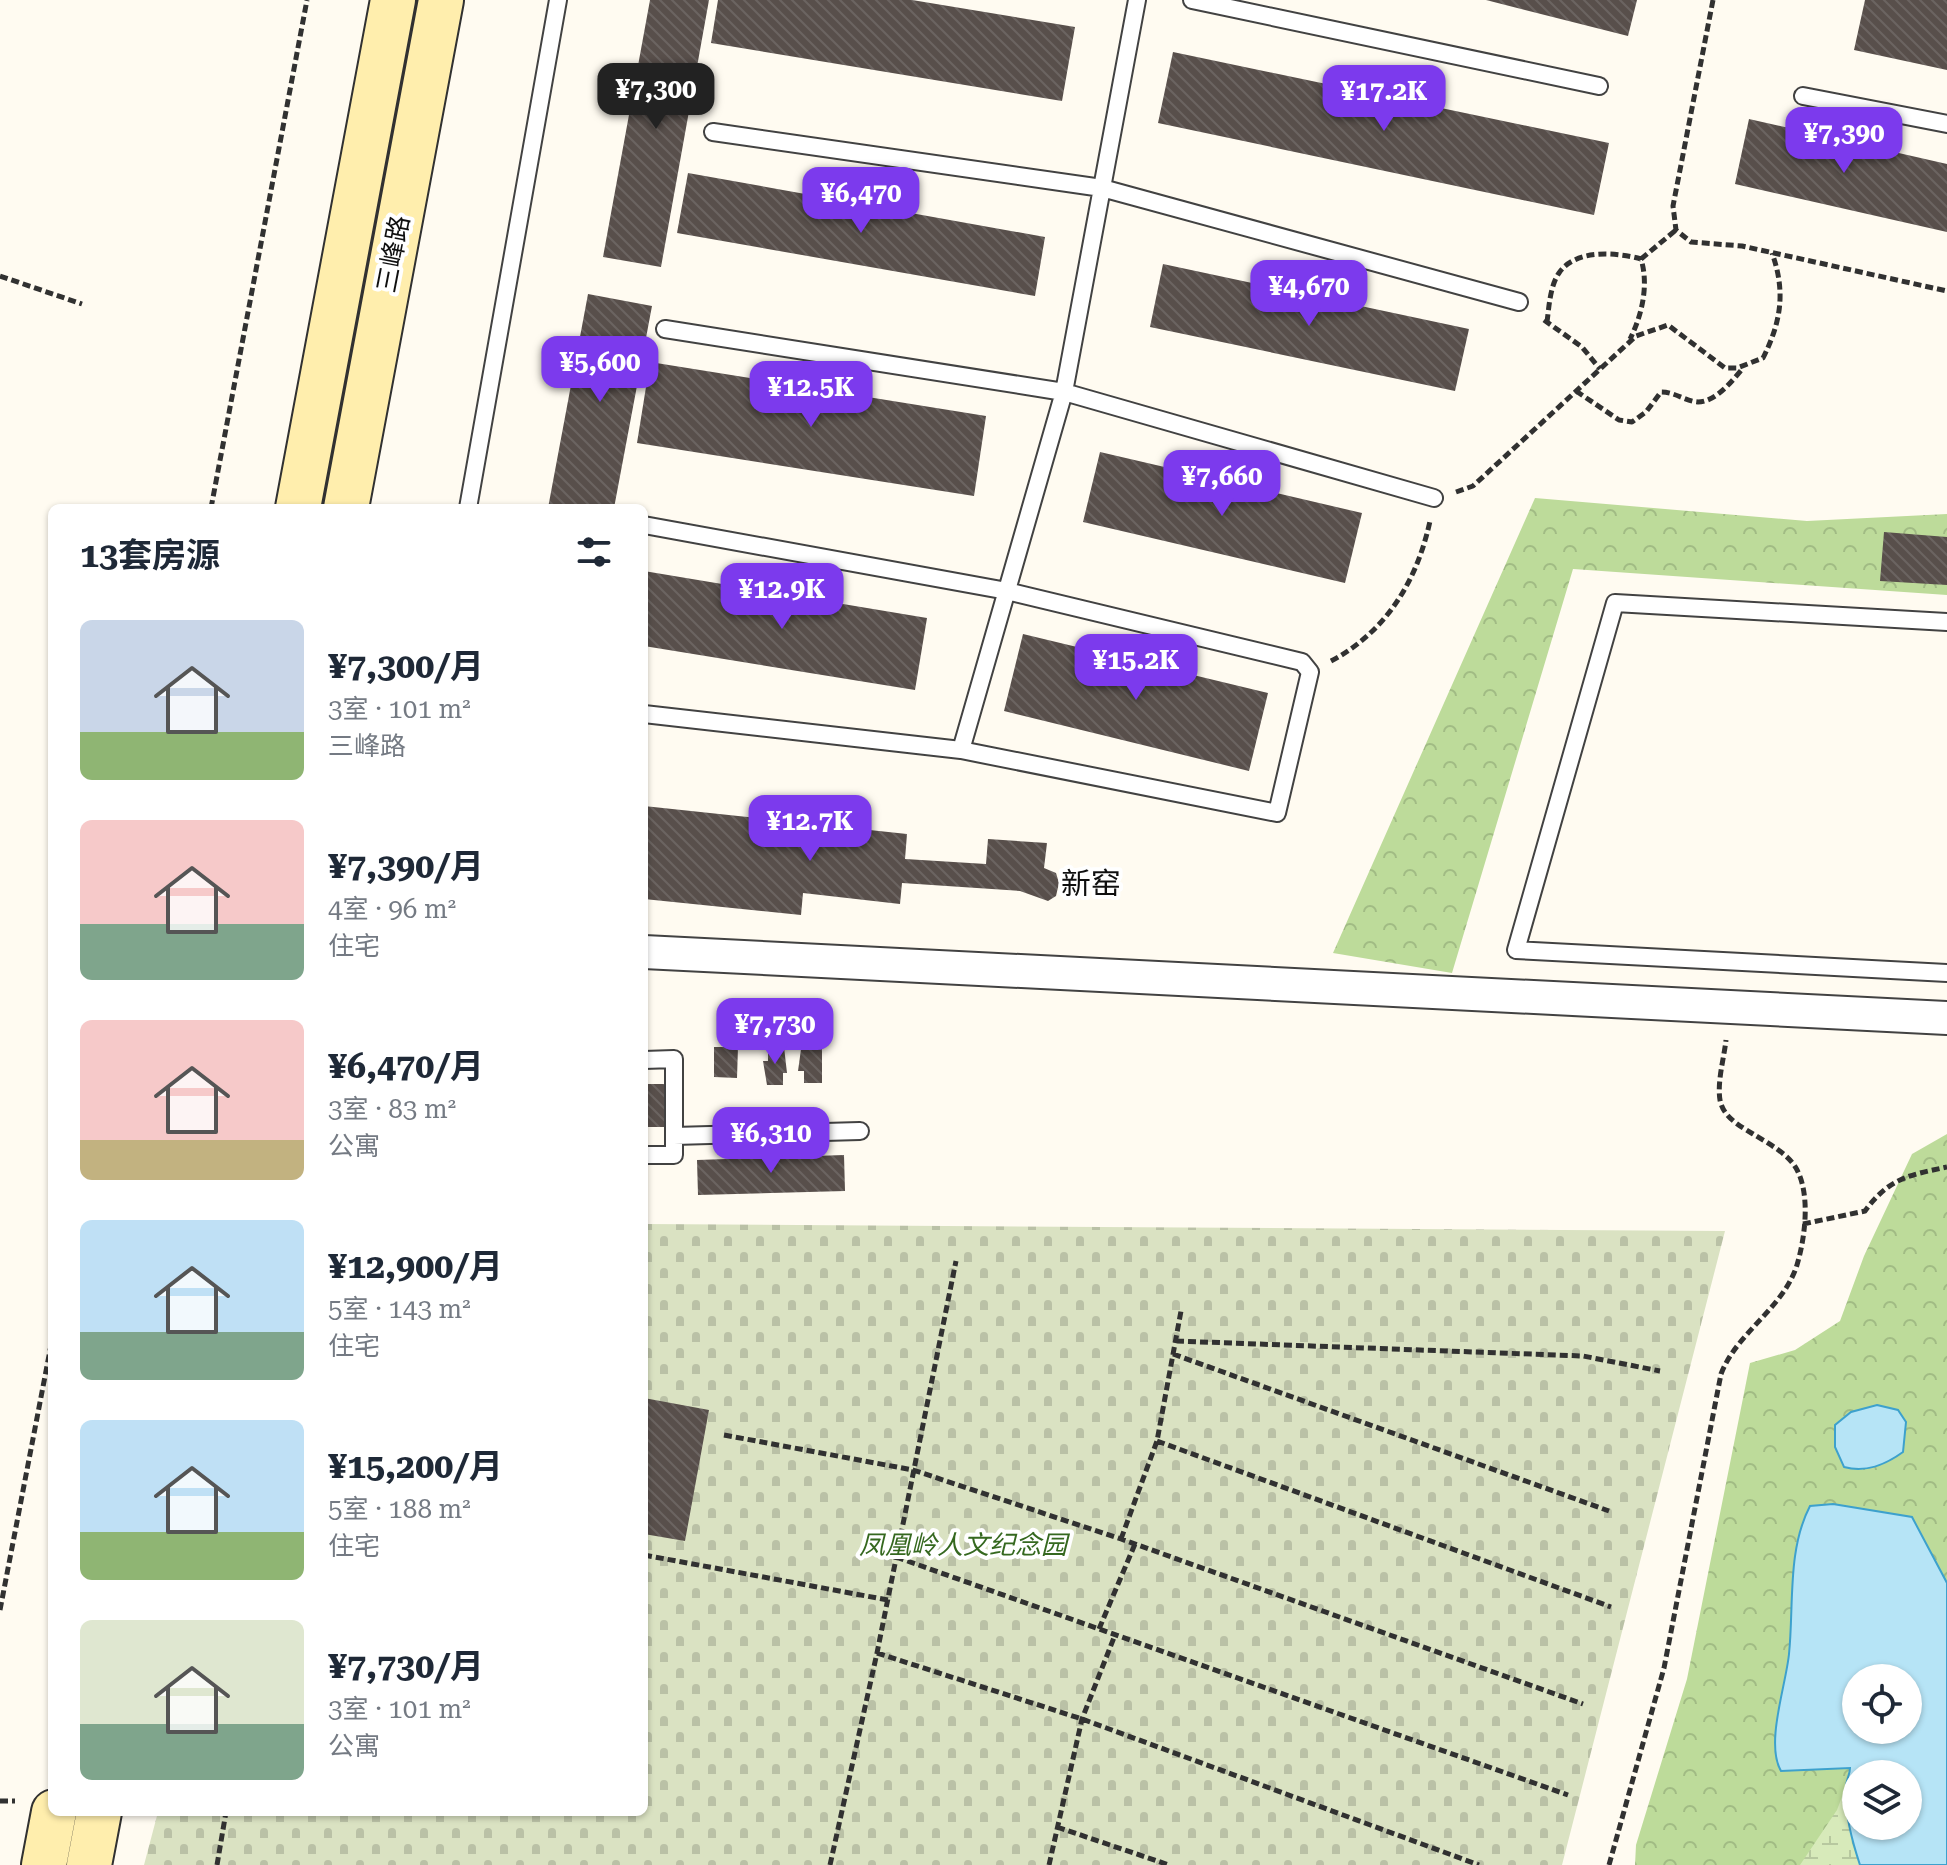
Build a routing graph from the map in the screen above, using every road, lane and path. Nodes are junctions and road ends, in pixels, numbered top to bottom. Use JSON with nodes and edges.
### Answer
{"nodes":[{"id":1,"x":307,"y":0,"type":"edge"},
{"id":2,"x":393,"y":0,"type":"edge"},
{"id":3,"x":441,"y":0,"type":"edge"},
{"id":4,"x":558,"y":0,"type":"edge"},
{"id":5,"x":1137,"y":0,"type":"edge"},
{"id":6,"x":1192,"y":0,"type":"edge"},
{"id":7,"x":1713,"y":0,"type":"edge"},
{"id":8,"x":1599,"y":86,"type":"dead end"},
{"id":9,"x":1803,"y":96,"type":"dead end"},
{"id":10,"x":1947,"y":124,"type":"edge"},
{"id":11,"x":713,"y":132,"type":"dead end"},
{"id":12,"x":1102,"y":188,"type":"junction"},
{"id":13,"x":1676,"y":230,"type":"junction"},
{"id":14,"x":1772,"y":253,"type":"junction"},
{"id":15,"x":1641,"y":259,"type":"junction"},
{"id":16,"x":0,"y":276,"type":"edge"},
{"id":17,"x":1947,"y":291,"type":"edge"},
{"id":18,"x":1519,"y":302,"type":"joint"},
{"id":19,"x":82,"y":304,"type":"dead end"},
{"id":20,"x":1547,"y":322,"type":"junction"},
{"id":21,"x":665,"y":329,"type":"dead end"},
{"id":22,"x":1629,"y":342,"type":"junction"},
{"id":23,"x":1745,"y":366,"type":"junction"},
{"id":24,"x":1600,"y":369,"type":"junction"},
{"id":25,"x":1576,"y":391,"type":"junction"},
{"id":26,"x":1064,"y":392,"type":"junction"},
{"id":27,"x":1434,"y":498,"type":"junction"},
{"id":28,"x":212,"y":504,"type":"edge"},
{"id":29,"x":299,"y":504,"type":"edge"},
{"id":30,"x":347,"y":504,"type":"edge"},
{"id":31,"x":469,"y":504,"type":"edge"},
{"id":32,"x":648,"y":526,"type":"edge"},
{"id":33,"x":1007,"y":591,"type":"junction"},
{"id":34,"x":1947,"y":622,"type":"edge"},
{"id":35,"x":1310,"y":672,"type":"junction"},
{"id":36,"x":648,"y":714,"type":"edge"},
{"id":37,"x":961,"y":750,"type":"junction"},
{"id":38,"x":648,"y":952,"type":"edge"},
{"id":39,"x":1947,"y":973,"type":"edge"},
{"id":40,"x":1730,"y":1007,"type":"junction"},
{"id":41,"x":1947,"y":1018,"type":"edge"},
{"id":42,"x":648,"y":1060,"type":"edge"},
{"id":43,"x":860,"y":1131,"type":"dead end"},
{"id":44,"x":674,"y":1136,"type":"junction"},
{"id":45,"x":648,"y":1155,"type":"edge"},
{"id":46,"x":1947,"y":1167,"type":"edge"},
{"id":47,"x":1803,"y":1224,"type":"junction"},
{"id":48,"x":956,"y":1261,"type":"dead end"},
{"id":49,"x":1181,"y":1311,"type":"dead end"},
{"id":50,"x":1176,"y":1341,"type":"junction"},
{"id":51,"x":1173,"y":1354,"type":"junction"},
{"id":52,"x":48,"y":1361,"type":"edge"},
{"id":53,"x":1660,"y":1371,"type":"dead end"},
{"id":54,"x":724,"y":1435,"type":"dead end"},
{"id":55,"x":1157,"y":1441,"type":"junction"},
{"id":56,"x":913,"y":1470,"type":"junction"},
{"id":57,"x":1609,"y":1511,"type":"dead end"},
{"id":58,"x":1121,"y":1539,"type":"junction"},
{"id":59,"x":1135,"y":1544,"type":"junction"},
{"id":60,"x":648,"y":1556,"type":"edge"},
{"id":61,"x":896,"y":1557,"type":"junction"},
{"id":62,"x":888,"y":1600,"type":"junction"},
{"id":63,"x":1611,"y":1607,"type":"dead end"},
{"id":64,"x":0,"y":1610,"type":"edge"},
{"id":65,"x":1099,"y":1629,"type":"junction"},
{"id":66,"x":1115,"y":1635,"type":"junction"},
{"id":67,"x":877,"y":1653,"type":"junction"},
{"id":68,"x":1583,"y":1704,"type":"dead end"},
{"id":69,"x":1082,"y":1719,"type":"junction"},
{"id":70,"x":1568,"y":1795,"type":"dead end"},
{"id":71,"x":53,"y":1816,"type":"edge"},
{"id":72,"x":98,"y":1816,"type":"edge"},
{"id":73,"x":225,"y":1816,"type":"edge"},
{"id":74,"x":1057,"y":1827,"type":"junction"},
{"id":75,"x":44,"y":1865,"type":"edge"},
{"id":76,"x":89,"y":1865,"type":"edge"},
{"id":77,"x":217,"y":1865,"type":"edge"},
{"id":78,"x":830,"y":1865,"type":"edge"},
{"id":79,"x":1049,"y":1865,"type":"edge"},
{"id":80,"x":1169,"y":1865,"type":"edge"},
{"id":81,"x":1479,"y":1865,"type":"edge"},
{"id":82,"x":1609,"y":1865,"type":"edge"}],
"edges":[{"from":1,"to":28,"type":"path"},
{"from":2,"to":29,"type":"main road","name":"三峰路"},
{"from":3,"to":30,"type":"main road","name":"三峰路"},
{"from":4,"to":31,"type":"lane"},
{"from":5,"to":12,"type":"lane"},
{"from":6,"to":8,"type":"lane"},
{"from":7,"to":13,"type":"path"},
{"from":9,"to":10,"type":"lane"},
{"from":11,"to":12,"type":"lane"},
{"from":12,"to":18,"type":"lane"},
{"from":12,"to":26,"type":"lane"},
{"from":13,"to":14,"type":"path"},
{"from":13,"to":15,"type":"path"},
{"from":14,"to":17,"type":"path"},
{"from":14,"to":23,"type":"path"},
{"from":15,"to":20,"type":"path"},
{"from":15,"to":22,"type":"path"},
{"from":16,"to":19,"type":"path"},
{"from":18,"to":20,"type":"path"},
{"from":20,"to":24,"type":"path"},
{"from":21,"to":26,"type":"lane"},
{"from":22,"to":23,"type":"path"},
{"from":22,"to":24,"type":"path"},
{"from":23,"to":25,"type":"path"},
{"from":24,"to":25,"type":"path"},
{"from":25,"to":27,"type":"path"},
{"from":26,"to":27,"type":"lane"},
{"from":26,"to":33,"type":"lane"},
{"from":27,"to":35,"type":"path"},
{"from":32,"to":33,"type":"lane"},
{"from":33,"to":35,"type":"lane"},
{"from":33,"to":37,"type":"lane"},
{"from":34,"to":39,"type":"lane"},
{"from":35,"to":37,"type":"lane"},
{"from":36,"to":37,"type":"lane"},
{"from":38,"to":40,"type":"street"},
{"from":40,"to":41,"type":"street"},
{"from":40,"to":47,"type":"path"},
{"from":42,"to":44,"type":"lane"},
{"from":43,"to":44,"type":"lane"},
{"from":44,"to":45,"type":"lane"},
{"from":46,"to":47,"type":"path"},
{"from":47,"to":82,"type":"path"},
{"from":48,"to":56,"type":"path"},
{"from":49,"to":50,"type":"path"},
{"from":50,"to":51,"type":"path"},
{"from":50,"to":53,"type":"path"},
{"from":51,"to":55,"type":"path"},
{"from":51,"to":57,"type":"path"},
{"from":52,"to":64,"type":"path"},
{"from":54,"to":56,"type":"path"},
{"from":55,"to":58,"type":"path"},
{"from":55,"to":63,"type":"path"},
{"from":56,"to":58,"type":"path"},
{"from":56,"to":61,"type":"path"},
{"from":58,"to":59,"type":"path"},
{"from":59,"to":65,"type":"path"},
{"from":59,"to":68,"type":"path"},
{"from":60,"to":62,"type":"path"},
{"from":61,"to":62,"type":"path"},
{"from":61,"to":65,"type":"path"},
{"from":62,"to":67,"type":"path"},
{"from":65,"to":66,"type":"path"},
{"from":66,"to":69,"type":"path"},
{"from":66,"to":70,"type":"path"},
{"from":67,"to":69,"type":"path"},
{"from":67,"to":78,"type":"path"},
{"from":69,"to":74,"type":"path"},
{"from":69,"to":81,"type":"path"},
{"from":71,"to":75,"type":"main road"},
{"from":72,"to":76,"type":"main road"},
{"from":73,"to":77,"type":"path"},
{"from":74,"to":79,"type":"path"},
{"from":74,"to":80,"type":"path"}]}
